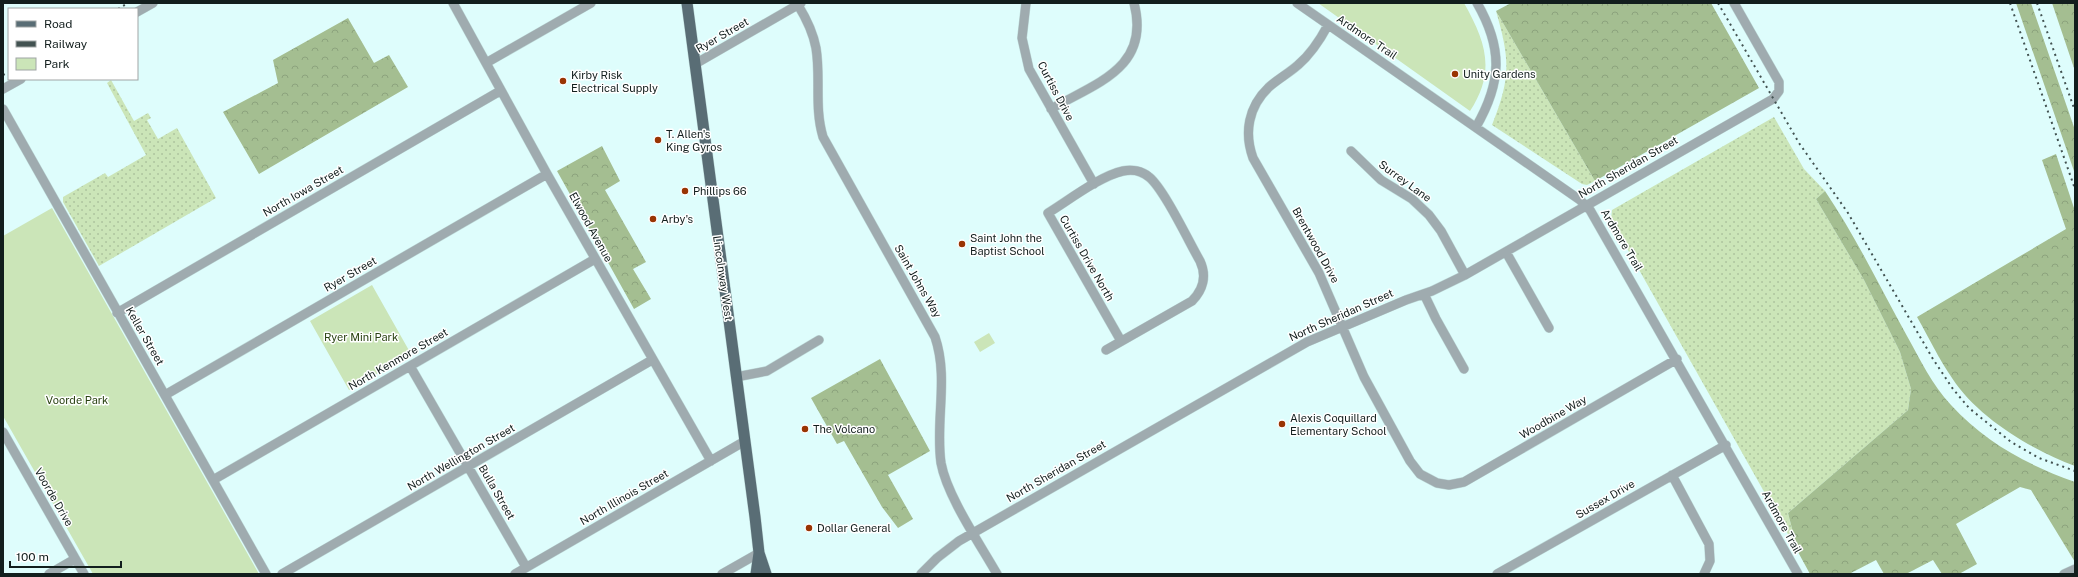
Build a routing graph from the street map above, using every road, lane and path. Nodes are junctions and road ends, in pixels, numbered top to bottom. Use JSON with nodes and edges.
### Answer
{"nodes":[{"id":1,"x":153,"y":3,"type":"edge"},
{"id":2,"x":453,"y":3,"type":"edge"},
{"id":3,"x":591,"y":3,"type":"edge"},
{"id":4,"x":687,"y":3,"type":"edge"},
{"id":5,"x":1026,"y":3,"type":"edge"},
{"id":6,"x":1134,"y":3,"type":"edge"},
{"id":7,"x":1297,"y":3,"type":"edge"},
{"id":8,"x":1477,"y":3,"type":"edge"},
{"id":9,"x":1734,"y":3,"type":"edge"},
{"id":10,"x":800,"y":4,"type":"edge"},
{"id":11,"x":138,"y":11,"type":"edge"},
{"id":12,"x":1328,"y":26,"type":"junction"},
{"id":13,"x":486,"y":64,"type":"junction"},
{"id":14,"x":696,"y":64,"type":"junction"},
{"id":15,"x":19,"y":80,"type":"edge"},
{"id":16,"x":3,"y":89,"type":"edge"},
{"id":17,"x":500,"y":91,"type":"junction"},
{"id":18,"x":3,"y":109,"type":"edge"},
{"id":19,"x":1051,"y":109,"type":"junction"},
{"id":20,"x":1476,"y":127,"type":"junction"},
{"id":21,"x":1350,"y":151,"type":"dead end"},
{"id":22,"x":547,"y":174,"type":"junction"},
{"id":23,"x":1094,"y":184,"type":"junction"},
{"id":24,"x":1586,"y":205,"type":"junction"},
{"id":25,"x":1506,"y":252,"type":"junction"},
{"id":26,"x":595,"y":259,"type":"junction"},
{"id":27,"x":1465,"y":275,"type":"junction"},
{"id":28,"x":1424,"y":294,"type":"junction"},
{"id":29,"x":117,"y":313,"type":"junction"},
{"id":30,"x":1342,"y":327,"type":"junction"},
{"id":31,"x":1549,"y":328,"type":"dead end"},
{"id":32,"x":819,"y":340,"type":"dead end"},
{"id":33,"x":1121,"y":341,"type":"junction"},
{"id":34,"x":1106,"y":350,"type":"dead end"},
{"id":35,"x":1677,"y":359,"type":"junction"},
{"id":36,"x":652,"y":360,"type":"junction"},
{"id":37,"x":410,"y":366,"type":"junction"},
{"id":38,"x":1464,"y":369,"type":"dead end"},
{"id":39,"x":736,"y":377,"type":"junction"},
{"id":40,"x":165,"y":395,"type":"junction"},
{"id":41,"x":3,"y":432,"type":"edge"},
{"id":42,"x":745,"y":442,"type":"junction"},
{"id":43,"x":1726,"y":445,"type":"junction"},
{"id":44,"x":711,"y":461,"type":"junction"},
{"id":45,"x":468,"y":466,"type":"junction"},
{"id":46,"x":1672,"y":475,"type":"junction"},
{"id":47,"x":213,"y":480,"type":"junction"},
{"id":48,"x":1437,"y":483,"type":"joint"},
{"id":49,"x":974,"y":532,"type":"junction"},
{"id":50,"x":759,"y":553,"type":"junction"},
{"id":51,"x":75,"y":559,"type":"junction"},
{"id":52,"x":526,"y":567,"type":"junction"},
{"id":53,"x":2075,"y":569,"type":"edge"},
{"id":54,"x":49,"y":574,"type":"edge"},
{"id":55,"x":84,"y":574,"type":"edge"},
{"id":56,"x":266,"y":574,"type":"edge"},
{"id":57,"x":282,"y":574,"type":"edge"},
{"id":58,"x":514,"y":574,"type":"edge"},
{"id":59,"x":722,"y":574,"type":"edge"},
{"id":60,"x":756,"y":574,"type":"edge"},
{"id":61,"x":766,"y":574,"type":"edge"},
{"id":62,"x":921,"y":574,"type":"edge"},
{"id":63,"x":997,"y":574,"type":"edge"},
{"id":64,"x":1497,"y":574,"type":"edge"},
{"id":65,"x":1704,"y":574,"type":"edge"},
{"id":66,"x":1798,"y":574,"type":"edge"},
{"id":67,"x":2064,"y":574,"type":"edge"}],
"edges":[{"from":1,"to":11,"type":"street"},
{"from":2,"to":13,"type":"street","name":"Elwood Avenue"},
{"from":3,"to":13,"type":"street"},
{"from":4,"to":14,"type":"main road","name":"Lincolnway West"},
{"from":5,"to":19,"type":"street","name":"Curtiss Drive"},
{"from":6,"to":19,"type":"street"},
{"from":7,"to":12,"type":"street","name":"Ardmore Trail"},
{"from":8,"to":20,"type":"street"},
{"from":9,"to":24,"type":"street","name":"North Sheridan Street"},
{"from":10,"to":14,"type":"street","name":"Ryer Street"},
{"from":10,"to":49,"type":"street","name":"Saint Johns Way"},
{"from":12,"to":20,"type":"street","name":"Ardmore Trail"},
{"from":12,"to":30,"type":"street","name":"Brentwood Drive"},
{"from":13,"to":17,"type":"street","name":"Elwood Avenue"},
{"from":14,"to":39,"type":"main road","name":"Lincolnway West"},
{"from":15,"to":16,"type":"street"},
{"from":17,"to":22,"type":"street","name":"Elwood Avenue"},
{"from":17,"to":29,"type":"street","name":"North Iowa Street"},
{"from":18,"to":29,"type":"street","name":"Keller Street"},
{"from":19,"to":23,"type":"street","name":"Curtiss Drive"},
{"from":20,"to":24,"type":"street","name":"Ardmore Trail"},
{"from":21,"to":27,"type":"street","name":"Surrey Lane"},
{"from":22,"to":26,"type":"street","name":"Elwood Avenue"},
{"from":22,"to":40,"type":"street","name":"Ryer Street"},
{"from":23,"to":33,"type":"street","name":"Curtiss Drive North"},
{"from":23,"to":33,"type":"street"},
{"from":24,"to":25,"type":"street","name":"North Sheridan Street"},
{"from":24,"to":35,"type":"street","name":"Ardmore Trail"},
{"from":25,"to":27,"type":"street","name":"North Sheridan Street"},
{"from":25,"to":31,"type":"street"},
{"from":26,"to":36,"type":"street","name":"Elwood Avenue"},
{"from":26,"to":37,"type":"street","name":"North Kenmore Street"},
{"from":27,"to":28,"type":"street","name":"North Sheridan Street"},
{"from":28,"to":30,"type":"street","name":"North Sheridan Street"},
{"from":28,"to":38,"type":"street"},
{"from":29,"to":40,"type":"street","name":"Keller Street"},
{"from":30,"to":48,"type":"street","name":"Brentwood Drive"},
{"from":30,"to":49,"type":"street","name":"North Sheridan Street"},
{"from":32,"to":39,"type":"street"},
{"from":33,"to":34,"type":"street"},
{"from":35,"to":43,"type":"street","name":"Ardmore Trail"},
{"from":35,"to":48,"type":"street","name":"Woodbine Way"},
{"from":36,"to":44,"type":"street","name":"Elwood Avenue"},
{"from":36,"to":45,"type":"street","name":"North Wellington Street"},
{"from":37,"to":45,"type":"street","name":"Bulla Street"},
{"from":37,"to":47,"type":"street","name":"North Kenmore Street"},
{"from":39,"to":42,"type":"main road","name":"Lincolnway West"},
{"from":40,"to":47,"type":"street","name":"Keller Street"},
{"from":41,"to":51,"type":"street","name":"Voorde Drive"},
{"from":42,"to":44,"type":"street","name":"North Illinois Street"},
{"from":42,"to":50,"type":"main road","name":"Lincolnway West"},
{"from":43,"to":46,"type":"street","name":"Sussex Drive"},
{"from":43,"to":66,"type":"street","name":"Ardmore Trail"},
{"from":44,"to":52,"type":"street","name":"North Illinois Street"},
{"from":45,"to":52,"type":"street","name":"Bulla Street"},
{"from":45,"to":57,"type":"street","name":"North Wellington Street"},
{"from":46,"to":64,"type":"street","name":"Sussex Drive"},
{"from":46,"to":65,"type":"street"},
{"from":47,"to":56,"type":"street","name":"Keller Street"},
{"from":49,"to":62,"type":"street","name":"North Sheridan Street"},
{"from":49,"to":63,"type":"street","name":"Saint Johns Way"},
{"from":50,"to":59,"type":"street"},
{"from":50,"to":60,"type":"main road","name":"Lincolnway West"},
{"from":50,"to":61,"type":"main road","name":"Lincolnway West"},
{"from":51,"to":54,"type":"street"},
{"from":51,"to":55,"type":"street","name":"Voorde Drive"},
{"from":52,"to":58,"type":"street","name":"North Illinois Street"},
{"from":53,"to":67,"type":"street"}]}
